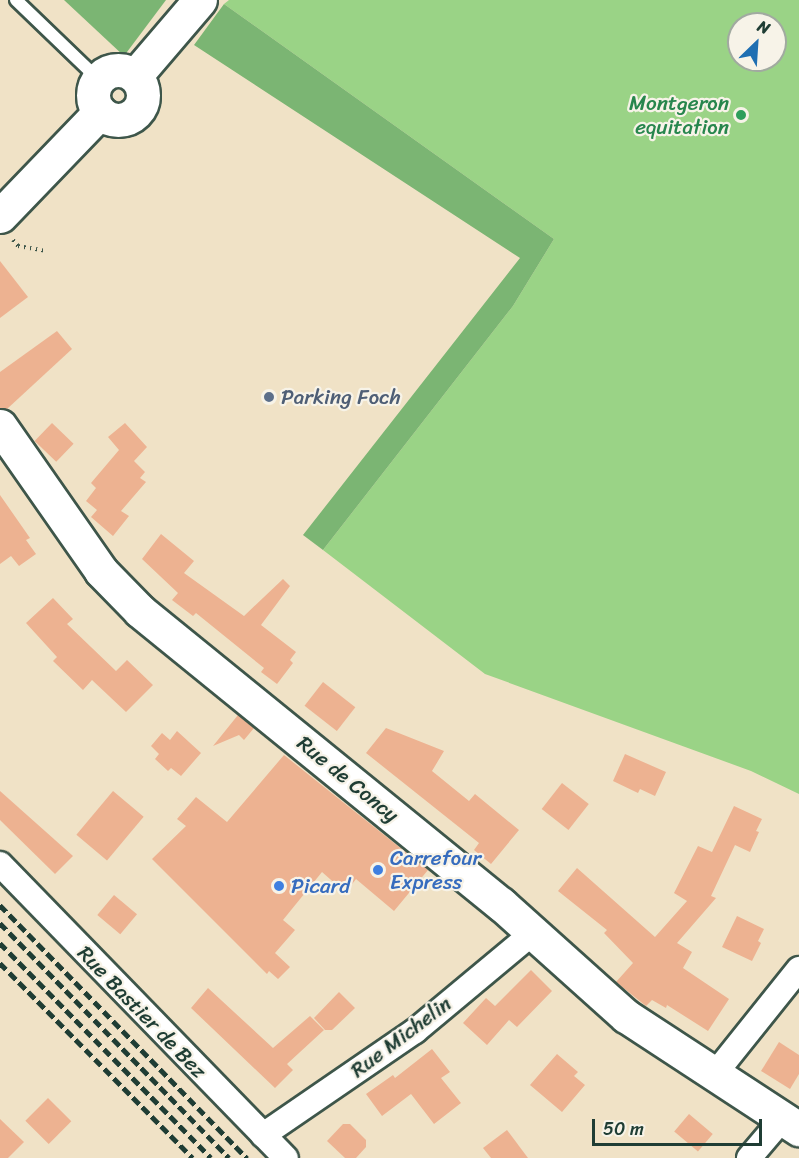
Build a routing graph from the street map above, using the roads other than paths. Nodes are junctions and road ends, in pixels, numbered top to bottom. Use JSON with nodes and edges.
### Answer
{"nodes":[{"id":1,"x":16,"y":0,"type":"edge"},
{"id":2,"x":200,"y":0,"type":"edge"},
{"id":3,"x":135,"y":76,"type":"junction"},
{"id":4,"x":98,"y":79,"type":"junction"},
{"id":5,"x":100,"y":112,"type":"junction"},
{"id":6,"x":3,"y":224,"type":"edge"},
{"id":7,"x":0,"y":426,"type":"edge"},
{"id":8,"x":0,"y":864,"type":"edge"},
{"id":9,"x":534,"y":932,"type":"junction"},
{"id":10,"x":799,"y":969,"type":"edge"},
{"id":11,"x":714,"y":1075,"type":"junction"},
{"id":12,"x":791,"y":1123,"type":"edge"},
{"id":13,"x":263,"y":1136,"type":"junction"},
{"id":14,"x":286,"y":1158,"type":"edge"},
{"id":15,"x":749,"y":1158,"type":"edge"}],
"edges":[{"from":1,"to":4,"type":"lane"},
{"from":2,"to":3,"type":"street"},
{"from":3,"to":4,"type":"street"},
{"from":3,"to":5,"type":"street"},
{"from":4,"to":5,"type":"street"},
{"from":5,"to":6,"type":"street"},
{"from":7,"to":9,"type":"street","name":"Rue de Concy"},
{"from":8,"to":13,"type":"street","name":"Rue Bastier de Bez"},
{"from":9,"to":11,"type":"street","name":"Rue de Concy"},
{"from":9,"to":13,"type":"street","name":"Rue Michelin"},
{"from":10,"to":11,"type":"street"},
{"from":11,"to":12,"type":"street","name":"Rue de Concy"},
{"from":12,"to":15,"type":"street"},
{"from":13,"to":14,"type":"street","name":"Rue Bastier de Bez"}]}
